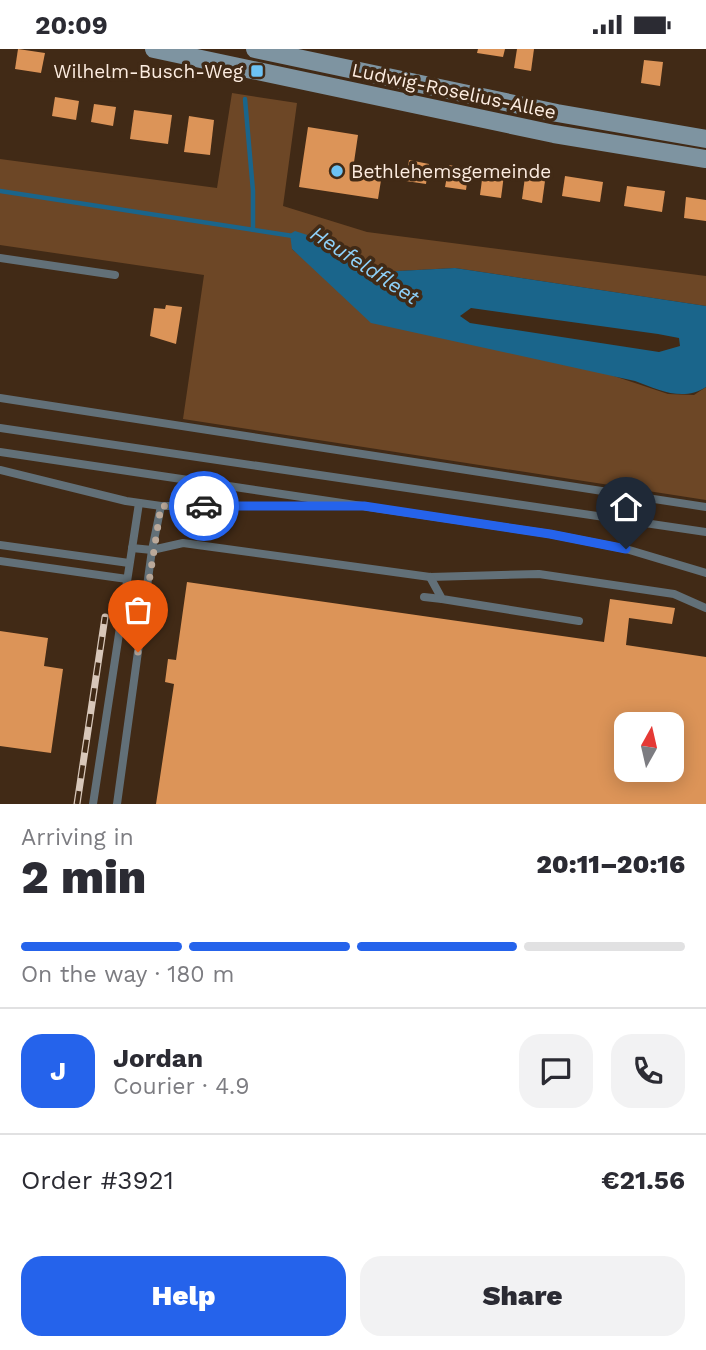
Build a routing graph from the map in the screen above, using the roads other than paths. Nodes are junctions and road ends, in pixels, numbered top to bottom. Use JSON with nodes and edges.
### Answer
{"nodes":[{"id":1,"x":154,"y":49,"type":"edge"},
{"id":2,"x":255,"y":49,"type":"edge"},
{"id":3,"x":706,"y":139,"type":"edge"},
{"id":4,"x":706,"y":159,"type":"edge"},
{"id":5,"x":0,"y":258,"type":"edge"},
{"id":6,"x":115,"y":275,"type":"dead end"},
{"id":7,"x":0,"y":398,"type":"edge"},
{"id":8,"x":0,"y":428,"type":"edge"},
{"id":9,"x":0,"y":452,"type":"edge"},
{"id":10,"x":0,"y":470,"type":"edge"},
{"id":11,"x":139,"y":503,"type":"junction"},
{"id":12,"x":161,"y":506,"type":"junction"},
{"id":13,"x":364,"y":506,"type":"junction"},
{"id":14,"x":706,"y":507,"type":"edge"},
{"id":15,"x":706,"y":532,"type":"edge"},
{"id":16,"x":0,"y":545,"type":"edge"},
{"id":17,"x":132,"y":548,"type":"junction"},
{"id":18,"x":152,"y":550,"type":"junction"},
{"id":19,"x":0,"y":561,"type":"edge"},
{"id":20,"x":130,"y":563,"type":"junction"},
{"id":21,"x":706,"y":573,"type":"edge"},
{"id":22,"x":430,"y":577,"type":"junction"},
{"id":23,"x":127,"y":579,"type":"junction"},
{"id":24,"x":424,"y":597,"type":"dead end"},
{"id":25,"x":442,"y":599,"type":"junction"},
{"id":26,"x":706,"y":608,"type":"edge"},
{"id":27,"x":579,"y":621,"type":"dead end"},
{"id":28,"x":93,"y":804,"type":"edge"},
{"id":29,"x":117,"y":804,"type":"edge"}],
"edges":[{"from":1,"to":4,"type":"main road","name":"Ludwig-Roselius-Allee"},
{"from":2,"to":3,"type":"main road","name":"Ludwig-Roselius-Allee"},
{"from":5,"to":6,"type":"lane"},
{"from":7,"to":14,"type":"lane"},
{"from":8,"to":15,"type":"lane"},
{"from":9,"to":13,"type":"lane"},
{"from":10,"to":11,"type":"lane"},
{"from":11,"to":12,"type":"lane"},
{"from":11,"to":17,"type":"lane"},
{"from":12,"to":13,"type":"lane"},
{"from":12,"to":18,"type":"lane"},
{"from":13,"to":21,"type":"lane"},
{"from":16,"to":20,"type":"lane"},
{"from":17,"to":18,"type":"lane"},
{"from":17,"to":20,"type":"lane"},
{"from":18,"to":22,"type":"lane"},
{"from":18,"to":29,"type":"lane"},
{"from":19,"to":23,"type":"lane"},
{"from":20,"to":23,"type":"lane"},
{"from":22,"to":25,"type":"lane"},
{"from":22,"to":26,"type":"lane"},
{"from":23,"to":28,"type":"lane"},
{"from":24,"to":25,"type":"lane"},
{"from":25,"to":27,"type":"lane"}]}
